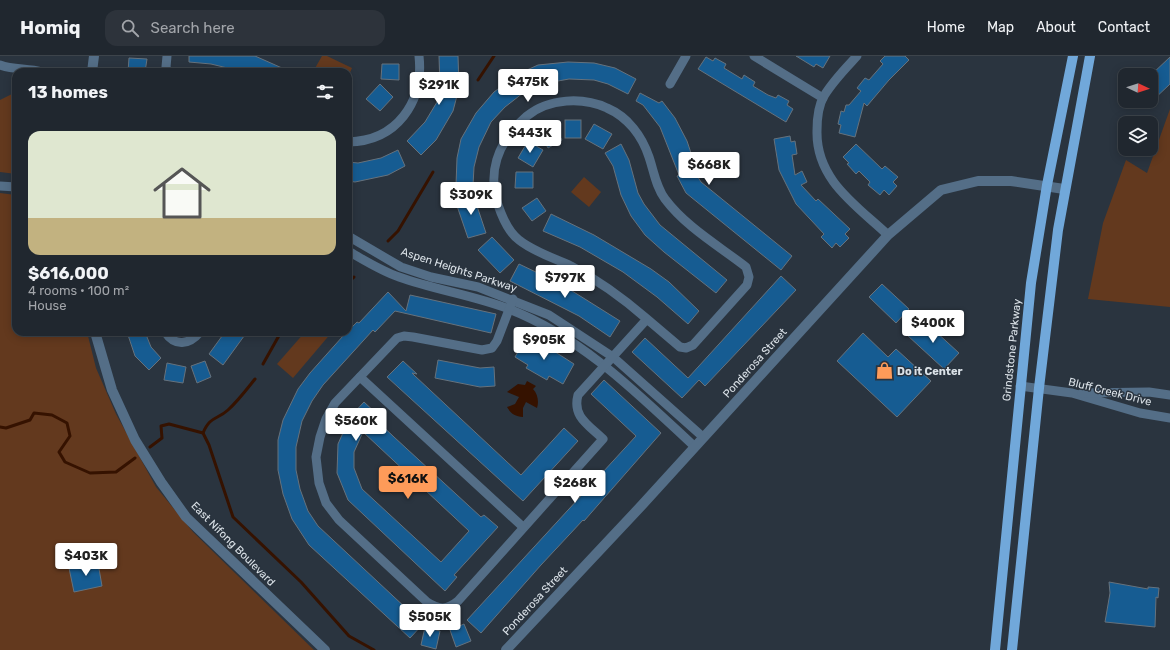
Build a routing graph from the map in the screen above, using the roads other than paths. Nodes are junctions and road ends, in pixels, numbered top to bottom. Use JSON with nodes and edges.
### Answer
{"nodes":[{"id":1,"x":94,"y":56,"type":"edge"},
{"id":2,"x":167,"y":56,"type":"edge"},
{"id":3,"x":419,"y":56,"type":"edge"},
{"id":4,"x":686,"y":56,"type":"edge"},
{"id":5,"x":754,"y":56,"type":"edge"},
{"id":6,"x":857,"y":56,"type":"edge"},
{"id":7,"x":1073,"y":56,"type":"edge"},
{"id":8,"x":1090,"y":56,"type":"edge"},
{"id":9,"x":0,"y":65,"type":"edge"},
{"id":10,"x":12,"y":68,"type":"edge"},
{"id":11,"x":12,"y":68,"type":"edge"},
{"id":12,"x":23,"y":68,"type":"edge"},
{"id":13,"x":92,"y":68,"type":"edge"},
{"id":14,"x":166,"y":68,"type":"edge"},
{"id":15,"x":670,"y":84,"type":"dead end"},
{"id":16,"x":823,"y":98,"type":"junction"},
{"id":17,"x":352,"y":142,"type":"edge"},
{"id":18,"x":1047,"y":185,"type":"junction"},
{"id":19,"x":0,"y":186,"type":"edge"},
{"id":20,"x":12,"y":187,"type":"edge"},
{"id":21,"x":1064,"y":189,"type":"junction"},
{"id":22,"x":888,"y":235,"type":"junction"},
{"id":23,"x":352,"y":238,"type":"edge"},
{"id":24,"x":352,"y":252,"type":"edge"},
{"id":25,"x":513,"y":300,"type":"junction"},
{"id":26,"x":510,"y":309,"type":"junction"},
{"id":27,"x":647,"y":319,"type":"junction"},
{"id":28,"x":95,"y":336,"type":"edge"},
{"id":29,"x":168,"y":336,"type":"edge"},
{"id":30,"x":196,"y":336,"type":"edge"},
{"id":31,"x":613,"y":357,"type":"junction"},
{"id":32,"x":605,"y":365,"type":"junction"},
{"id":33,"x":360,"y":377,"type":"junction"},
{"id":34,"x":1020,"y":386,"type":"junction"},
{"id":35,"x":1039,"y":388,"type":"junction"},
{"id":36,"x":1072,"y":393,"type":"junction"},
{"id":37,"x":1170,"y":395,"type":"edge"},
{"id":38,"x":1170,"y":418,"type":"edge"},
{"id":39,"x":703,"y":437,"type":"junction"},
{"id":40,"x":695,"y":447,"type":"junction"},
{"id":41,"x":523,"y":528,"type":"junction"},
{"id":42,"x":325,"y":650,"type":"edge"},
{"id":43,"x":506,"y":650,"type":"edge"},
{"id":44,"x":995,"y":650,"type":"edge"},
{"id":45,"x":1012,"y":650,"type":"edge"}],
"edges":[{"from":1,"to":13,"type":"street"},
{"from":2,"to":14,"type":"street"},
{"from":3,"to":17,"type":"street"},
{"from":4,"to":15,"type":"street"},
{"from":5,"to":16,"type":"street"},
{"from":6,"to":16,"type":"street"},
{"from":7,"to":18,"type":"main road","name":"Grindstone Parkway"},
{"from":8,"to":21,"type":"main road"},
{"from":9,"to":11,"type":"street"},
{"from":10,"to":12,"type":"street"},
{"from":16,"to":22,"type":"street"},
{"from":18,"to":21,"type":"street","name":"Ponderosa Street"},
{"from":18,"to":22,"type":"street","name":"Ponderosa Street"},
{"from":18,"to":34,"type":"main road","name":"Grindstone Parkway"},
{"from":19,"to":20,"type":"street"},
{"from":21,"to":35,"type":"main road"},
{"from":22,"to":39,"type":"street","name":"Ponderosa Street"},
{"from":23,"to":25,"type":"street","name":"Aspen Heights Parkway"},
{"from":24,"to":26,"type":"street","name":"Aspen Heights Parkway"},
{"from":25,"to":26,"type":"street"},
{"from":25,"to":31,"type":"street","name":"Aspen Heights Parkway"},
{"from":26,"to":32,"type":"street","name":"Aspen Heights Parkway"},
{"from":26,"to":33,"type":"street"},
{"from":27,"to":27,"type":"street"},
{"from":27,"to":31,"type":"street"},
{"from":28,"to":42,"type":"street","name":"East Nifong Boulevard"},
{"from":29,"to":30,"type":"street"},
{"from":31,"to":32,"type":"street"},
{"from":31,"to":39,"type":"street","name":"Aspen Heights Parkway"},
{"from":32,"to":40,"type":"street","name":"Aspen Heights Parkway"},
{"from":32,"to":41,"type":"street"},
{"from":33,"to":41,"type":"street"},
{"from":33,"to":41,"type":"street"},
{"from":34,"to":35,"type":"street","name":"Bluff Creek Drive"},
{"from":34,"to":44,"type":"main road","name":"Grindstone Parkway"},
{"from":35,"to":36,"type":"street","name":"Bluff Creek Drive"},
{"from":35,"to":45,"type":"main road"},
{"from":36,"to":37,"type":"street"},
{"from":36,"to":38,"type":"street","name":"Bluff Creek Drive"},
{"from":39,"to":40,"type":"street","name":"Ponderosa Street"},
{"from":40,"to":43,"type":"street","name":"Ponderosa Street"}]}
